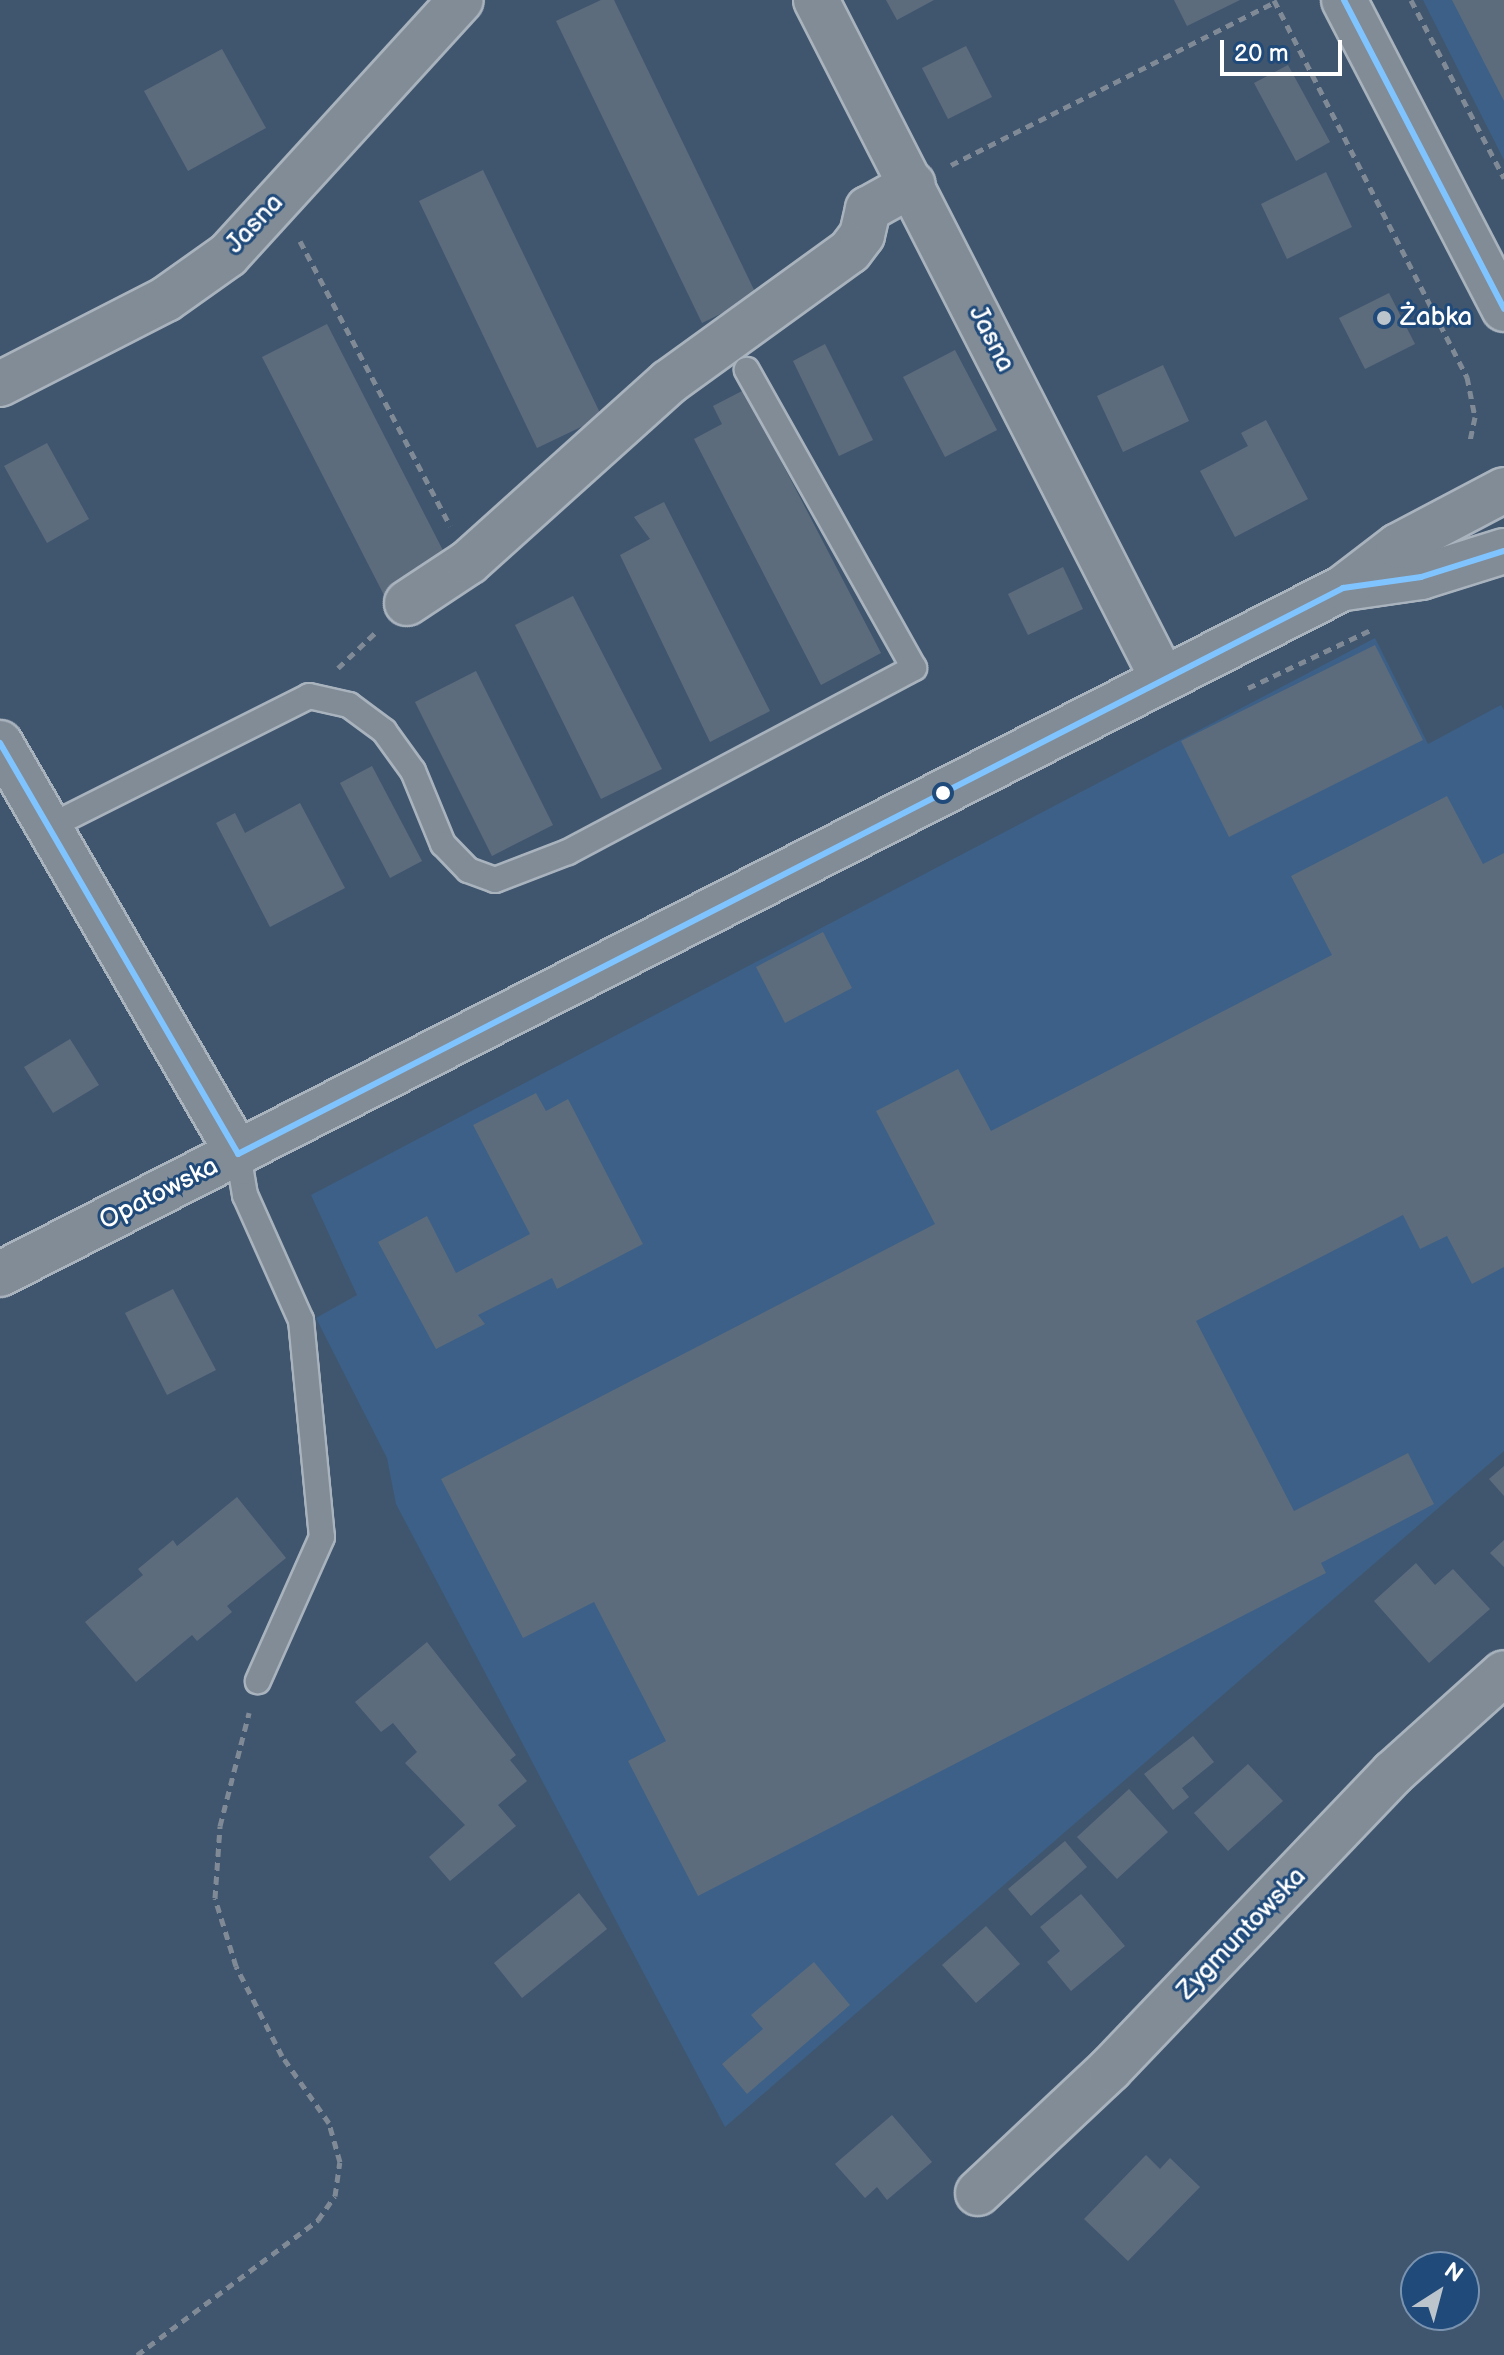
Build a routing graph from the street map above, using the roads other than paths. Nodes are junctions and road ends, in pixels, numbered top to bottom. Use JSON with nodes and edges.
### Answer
{"nodes":[{"id":1,"x":461,"y":0,"type":"edge"},
{"id":2,"x":816,"y":0,"type":"edge"},
{"id":3,"x":1344,"y":0,"type":"edge"},
{"id":4,"x":913,"y":184,"type":"junction"},
{"id":5,"x":1497,"y":281,"type":"edge"},
{"id":6,"x":747,"y":370,"type":"dead end"},
{"id":7,"x":0,"y":384,"type":"edge"},
{"id":8,"x":1504,"y":490,"type":"edge"},
{"id":9,"x":1504,"y":551,"type":"edge"},
{"id":10,"x":1343,"y":588,"type":"junction"},
{"id":11,"x":407,"y":603,"type":"road end"},
{"id":12,"x":1163,"y":679,"type":"junction"},
{"id":13,"x":0,"y":743,"type":"edge"},
{"id":14,"x":49,"y":827,"type":"junction"},
{"id":15,"x":238,"y":1154,"type":"junction"},
{"id":16,"x":0,"y":1274,"type":"edge"},
{"id":17,"x":1504,"y":1673,"type":"edge"},
{"id":18,"x":258,"y":1681,"type":"road end"},
{"id":19,"x":978,"y":2193,"type":"dead end"}],
"edges":[{"from":1,"to":7,"type":"street","name":"Jasna"},
{"from":2,"to":4,"type":"street","name":"Jasna"},
{"from":3,"to":5,"type":"street"},
{"from":4,"to":11,"type":"street"},
{"from":4,"to":12,"type":"street","name":"Jasna"},
{"from":6,"to":14,"type":"lane"},
{"from":8,"to":10,"type":"street","name":"Opatowska"},
{"from":9,"to":10,"type":"street","name":"Opatowska"},
{"from":10,"to":12,"type":"street","name":"Opatowska"},
{"from":12,"to":15,"type":"street","name":"Opatowska"},
{"from":13,"to":14,"type":"street"},
{"from":14,"to":15,"type":"street"},
{"from":15,"to":16,"type":"street","name":"Opatowska"},
{"from":15,"to":18,"type":"lane"},
{"from":17,"to":19,"type":"street","name":"Zygmuntowska"}]}
